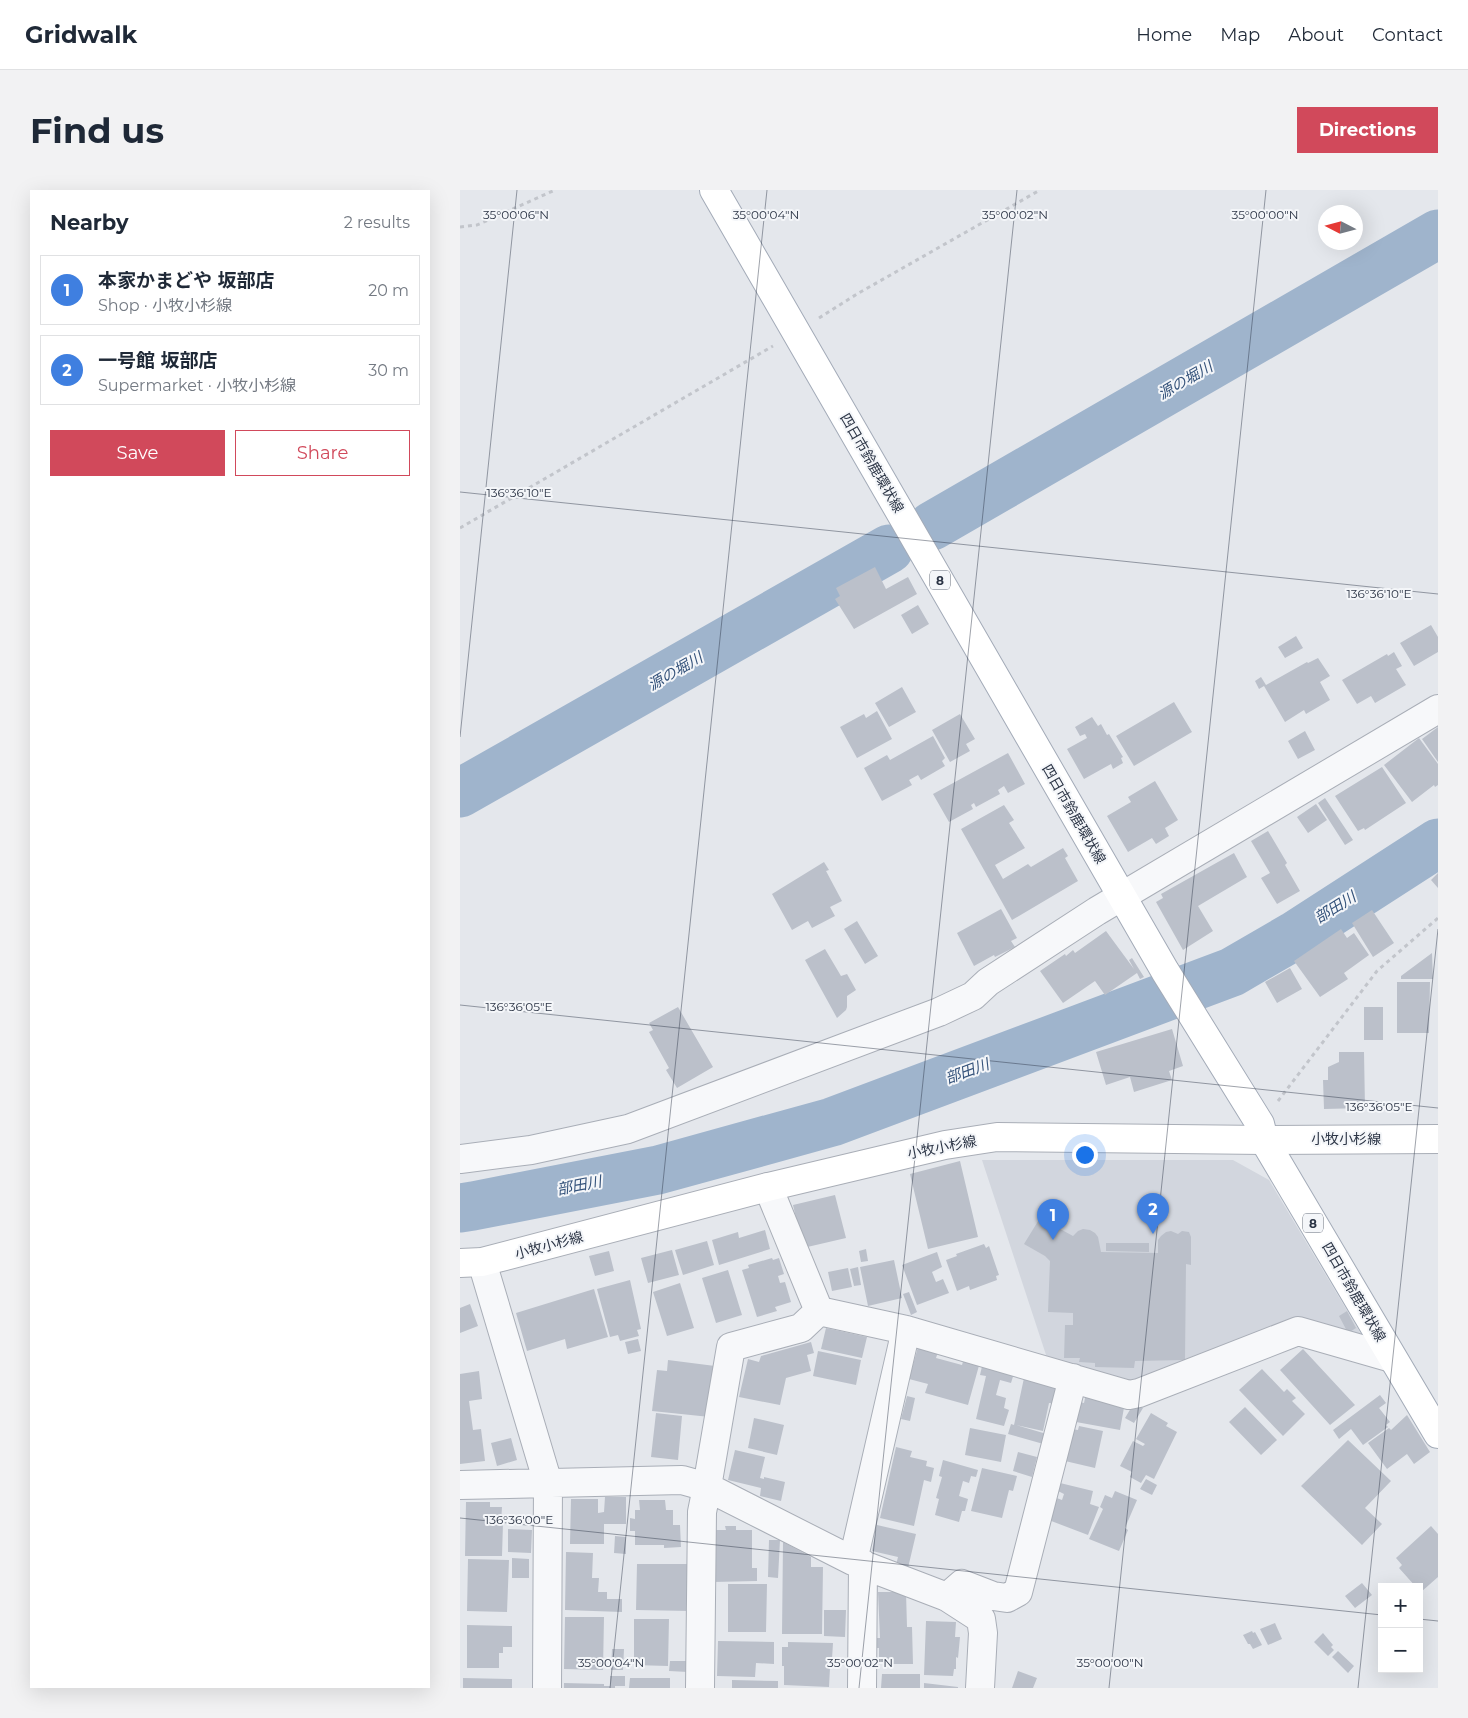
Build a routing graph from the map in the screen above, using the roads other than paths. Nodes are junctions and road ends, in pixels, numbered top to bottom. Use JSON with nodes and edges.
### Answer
{"nodes":[{"id":1,"x":714,"y":190,"type":"edge"},
{"id":2,"x":1438,"y":709,"type":"edge"},
{"id":3,"x":1122,"y":896,"type":"junction"},
{"id":4,"x":1262,"y":1132,"type":"junction"},
{"id":5,"x":1438,"y":1139,"type":"edge"},
{"id":6,"x":460,"y":1159,"type":"edge"},
{"id":7,"x":768,"y":1187,"type":"junction"},
{"id":8,"x":471,"y":1262,"type":"edge"},
{"id":9,"x":819,"y":1311,"type":"junction"},
{"id":10,"x":906,"y":1330,"type":"junction"},
{"id":11,"x":1392,"y":1358,"type":"junction"},
{"id":12,"x":1073,"y":1378,"type":"junction"},
{"id":13,"x":1438,"y":1434,"type":"edge"},
{"id":14,"x":548,"y":1483,"type":"junction"},
{"id":15,"x":460,"y":1485,"type":"edge"},
{"id":16,"x":707,"y":1487,"type":"junction"},
{"id":17,"x":858,"y":1563,"type":"junction"},
{"id":18,"x":947,"y":1597,"type":"junction"},
{"id":19,"x":547,"y":1688,"type":"edge"},
{"id":20,"x":700,"y":1688,"type":"edge"},
{"id":21,"x":862,"y":1688,"type":"edge"},
{"id":22,"x":980,"y":1688,"type":"edge"}],
"edges":[{"from":1,"to":3,"type":"main road","name":"四日市鈴鹿環状線","number":"8"},
{"from":2,"to":3,"type":"street"},
{"from":3,"to":4,"type":"main road","name":"四日市鈴鹿環状線","number":"8"},
{"from":3,"to":6,"type":"street"},
{"from":4,"to":5,"type":"main road","name":"小牧小杉線"},
{"from":4,"to":7,"type":"main road","name":"小牧小杉線"},
{"from":4,"to":11,"type":"main road","name":"四日市鈴鹿環状線","number":"8"},
{"from":7,"to":8,"type":"main road","name":"小牧小杉線"},
{"from":7,"to":9,"type":"street"},
{"from":8,"to":14,"type":"street"},
{"from":9,"to":10,"type":"street"},
{"from":9,"to":16,"type":"street"},
{"from":10,"to":12,"type":"street"},
{"from":10,"to":17,"type":"street"},
{"from":11,"to":12,"type":"street"},
{"from":11,"to":13,"type":"main road","name":"四日市鈴鹿環状線","number":"8"},
{"from":12,"to":18,"type":"street"},
{"from":14,"to":15,"type":"street"},
{"from":14,"to":16,"type":"street"},
{"from":14,"to":19,"type":"street"},
{"from":16,"to":17,"type":"street"},
{"from":16,"to":20,"type":"street"},
{"from":17,"to":18,"type":"street"},
{"from":17,"to":21,"type":"street"},
{"from":18,"to":22,"type":"street"}]}
